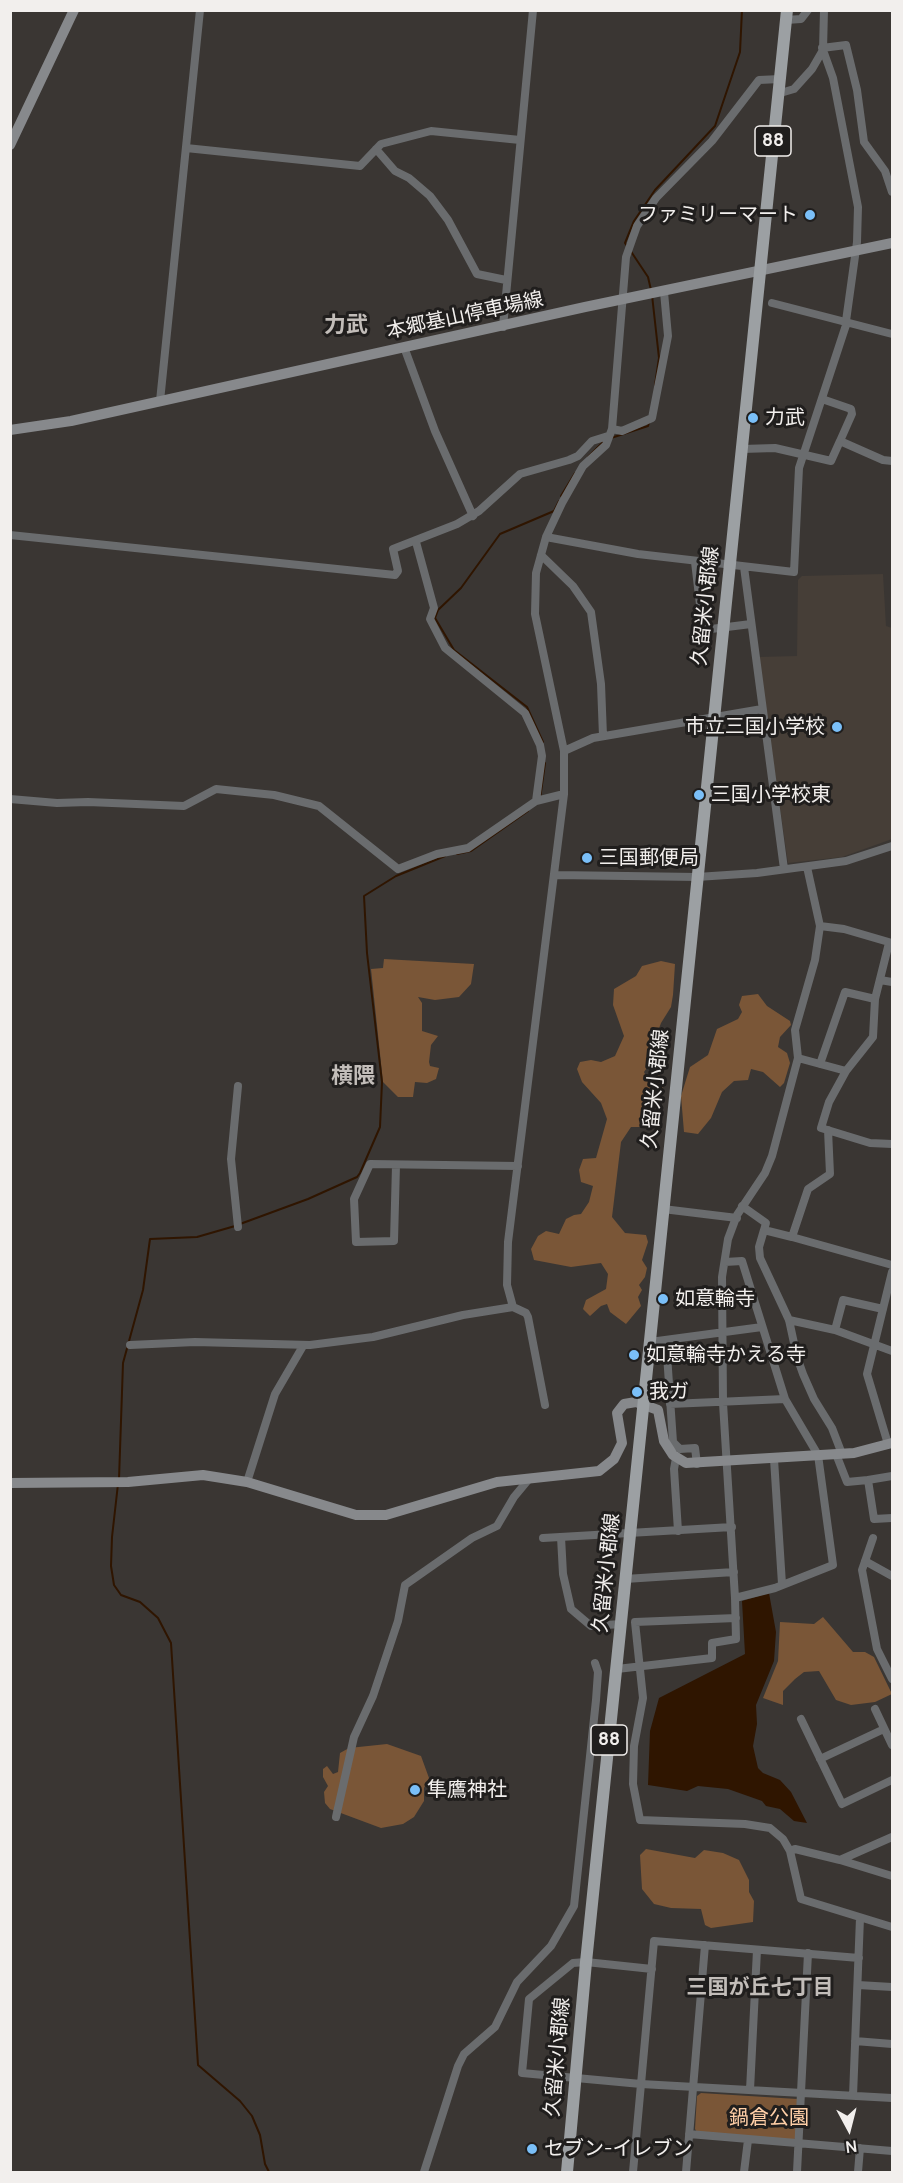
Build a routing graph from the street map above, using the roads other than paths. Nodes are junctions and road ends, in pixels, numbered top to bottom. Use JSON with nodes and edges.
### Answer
{"nodes":[{"id":1,"x":74,"y":10,"type":"edge"},
{"id":2,"x":200,"y":10,"type":"edge"},
{"id":3,"x":533,"y":10,"type":"edge"},
{"id":4,"x":808,"y":10,"type":"edge"},
{"id":5,"x":824,"y":10,"type":"edge"},
{"id":6,"x":786,"y":15,"type":"edge"},
{"id":7,"x":822,"y":49,"type":"junction"},
{"id":8,"x":780,"y":79,"type":"junction"},
{"id":9,"x":777,"y":94,"type":"junction"},
{"id":10,"x":520,"y":140,"type":"junction"},
{"id":11,"x":10,"y":145,"type":"edge"},
{"id":12,"x":186,"y":148,"type":"junction"},
{"id":13,"x":376,"y":149,"type":"junction"},
{"id":14,"x":892,"y":192,"type":"edge"},
{"id":15,"x":892,"y":243,"type":"edge"},
{"id":16,"x":856,"y":250,"type":"junction"},
{"id":17,"x":759,"y":272,"type":"junction"},
{"id":18,"x":506,"y":280,"type":"junction"},
{"id":19,"x":664,"y":292,"type":"junction"},
{"id":20,"x":624,"y":300,"type":"junction"},
{"id":21,"x":772,"y":303,"type":"dead end"},
{"id":22,"x":846,"y":321,"type":"junction"},
{"id":23,"x":502,"y":327,"type":"junction"},
{"id":24,"x":892,"y":334,"type":"edge"},
{"id":25,"x":404,"y":347,"type":"junction"},
{"id":26,"x":822,"y":399,"type":"junction"},
{"id":27,"x":160,"y":401,"type":"junction"},
{"id":28,"x":10,"y":430,"type":"edge"},
{"id":29,"x":610,"y":432,"type":"junction"},
{"id":30,"x":840,"y":441,"type":"junction"},
{"id":31,"x":742,"y":449,"type":"junction"},
{"id":32,"x":803,"y":453,"type":"junction"},
{"id":33,"x":892,"y":461,"type":"edge"},
{"id":34,"x":473,"y":516,"type":"junction"},
{"id":35,"x":10,"y":535,"type":"edge"},
{"id":36,"x":546,"y":537,"type":"junction"},
{"id":37,"x":416,"y":542,"type":"junction"},
{"id":38,"x":541,"y":555,"type":"junction"},
{"id":39,"x":695,"y":562,"type":"junction"},
{"id":40,"x":730,"y":565,"type":"junction"},
{"id":41,"x":744,"y":567,"type":"junction"},
{"id":42,"x":751,"y":624,"type":"junction"},
{"id":43,"x":723,"y":628,"type":"junction"},
{"id":44,"x":762,"y":708,"type":"junction"},
{"id":45,"x":714,"y":716,"type":"junction"},
{"id":46,"x":603,"y":736,"type":"junction"},
{"id":47,"x":564,"y":751,"type":"junction"},
{"id":48,"x":564,"y":794,"type":"junction"},
{"id":49,"x":10,"y":799,"type":"edge"},
{"id":50,"x":536,"y":801,"type":"junction"},
{"id":51,"x":892,"y":846,"type":"edge"},
{"id":52,"x":807,"y":867,"type":"junction"},
{"id":53,"x":784,"y":869,"type":"junction"},
{"id":54,"x":556,"y":875,"type":"junction"},
{"id":55,"x":697,"y":877,"type":"junction"},
{"id":56,"x":820,"y":926,"type":"junction"},
{"id":57,"x":891,"y":943,"type":"edge"},
{"id":58,"x":880,"y":980,"type":"junction"},
{"id":59,"x":892,"y":982,"type":"edge"},
{"id":60,"x":875,"y":999,"type":"junction"},
{"id":61,"x":798,"y":1058,"type":"junction"},
{"id":62,"x":820,"y":1064,"type":"junction"},
{"id":63,"x":846,"y":1071,"type":"junction"},
{"id":64,"x":238,"y":1086,"type":"dead end"},
{"id":65,"x":828,"y":1130,"type":"junction"},
{"id":66,"x":892,"y":1144,"type":"edge"},
{"id":67,"x":396,"y":1165,"type":"junction"},
{"id":68,"x":518,"y":1166,"type":"junction"},
{"id":69,"x":742,"y":1206,"type":"junction"},
{"id":70,"x":663,"y":1209,"type":"junction"},
{"id":71,"x":737,"y":1218,"type":"junction"},
{"id":72,"x":238,"y":1227,"type":"dead end"},
{"id":73,"x":764,"y":1230,"type":"junction"},
{"id":74,"x":792,"y":1237,"type":"junction"},
{"id":75,"x":725,"y":1262,"type":"junction"},
{"id":76,"x":892,"y":1265,"type":"edge"},
{"id":77,"x":892,"y":1272,"type":"edge"},
{"id":78,"x":513,"y":1307,"type":"junction"},
{"id":79,"x":883,"y":1309,"type":"junction"},
{"id":80,"x":789,"y":1320,"type":"junction"},
{"id":81,"x":762,"y":1328,"type":"junction"},
{"id":82,"x":835,"y":1330,"type":"junction"},
{"id":83,"x":721,"y":1332,"type":"junction"},
{"id":84,"x":666,"y":1340,"type":"junction"},
{"id":85,"x":650,"y":1342,"type":"junction"},
{"id":86,"x":130,"y":1346,"type":"dead end"},
{"id":87,"x":303,"y":1346,"type":"junction"},
{"id":88,"x":873,"y":1346,"type":"junction"},
{"id":89,"x":892,"y":1351,"type":"edge"},
{"id":90,"x":785,"y":1399,"type":"junction"},
{"id":91,"x":643,"y":1403,"type":"junction"},
{"id":92,"x":723,"y":1403,"type":"junction"},
{"id":93,"x":670,"y":1404,"type":"junction"},
{"id":94,"x":545,"y":1405,"type":"dead end"},
{"id":95,"x":890,"y":1443,"type":"edge"},
{"id":96,"x":839,"y":1454,"type":"junction"},
{"id":97,"x":818,"y":1455,"type":"junction"},
{"id":98,"x":676,"y":1458,"type":"junction"},
{"id":99,"x":774,"y":1459,"type":"junction"},
{"id":100,"x":728,"y":1462,"type":"junction"},
{"id":101,"x":697,"y":1464,"type":"junction"},
{"id":102,"x":892,"y":1476,"type":"edge"},
{"id":103,"x":529,"y":1479,"type":"junction"},
{"id":104,"x":868,"y":1480,"type":"junction"},
{"id":105,"x":247,"y":1482,"type":"junction"},
{"id":106,"x":10,"y":1484,"type":"edge"},
{"id":107,"x":892,"y":1518,"type":"edge"},
{"id":108,"x":732,"y":1527,"type":"junction"},
{"id":109,"x":678,"y":1530,"type":"junction"},
{"id":110,"x":630,"y":1533,"type":"junction"},
{"id":111,"x":561,"y":1537,"type":"junction"},
{"id":112,"x":543,"y":1538,"type":"dead end"},
{"id":113,"x":873,"y":1538,"type":"dead end"},
{"id":114,"x":865,"y":1561,"type":"junction"},
{"id":115,"x":734,"y":1572,"type":"junction"},
{"id":116,"x":892,"y":1576,"type":"edge"},
{"id":117,"x":625,"y":1579,"type":"junction"},
{"id":118,"x":782,"y":1584,"type":"junction"},
{"id":119,"x":735,"y":1598,"type":"junction"},
{"id":120,"x":736,"y":1618,"type":"junction"},
{"id":121,"x":621,"y":1624,"type":"junction"},
{"id":122,"x":595,"y":1663,"type":"dead end"},
{"id":123,"x":638,"y":1668,"type":"junction"},
{"id":124,"x":617,"y":1669,"type":"junction"},
{"id":125,"x":892,"y":1679,"type":"edge"},
{"id":126,"x":874,"y":1709,"type":"dead end"},
{"id":127,"x":801,"y":1719,"type":"dead end"},
{"id":128,"x":885,"y":1729,"type":"junction"},
{"id":129,"x":892,"y":1745,"type":"edge"},
{"id":130,"x":820,"y":1759,"type":"junction"},
{"id":131,"x":892,"y":1780,"type":"edge"},
{"id":132,"x":336,"y":1816,"type":"dead end"},
{"id":133,"x":892,"y":1837,"type":"edge"},
{"id":134,"x":790,"y":1851,"type":"junction"},
{"id":135,"x":840,"y":1860,"type":"junction"},
{"id":136,"x":892,"y":1876,"type":"edge"},
{"id":137,"x":860,"y":1918,"type":"junction"},
{"id":138,"x":892,"y":1926,"type":"edge"},
{"id":139,"x":705,"y":1945,"type":"junction"},
{"id":140,"x":758,"y":1950,"type":"junction"},
{"id":141,"x":807,"y":1953,"type":"junction"},
{"id":142,"x":859,"y":1958,"type":"junction"},
{"id":143,"x":586,"y":1962,"type":"junction"},
{"id":144,"x":652,"y":1969,"type":"junction"},
{"id":145,"x":858,"y":1985,"type":"junction"},
{"id":146,"x":892,"y":1987,"type":"edge"},
{"id":147,"x":855,"y":2041,"type":"junction"},
{"id":148,"x":892,"y":2044,"type":"edge"},
{"id":149,"x":576,"y":2078,"type":"junction"},
{"id":150,"x":641,"y":2084,"type":"junction"},
{"id":151,"x":693,"y":2087,"type":"junction"},
{"id":152,"x":750,"y":2090,"type":"junction"},
{"id":153,"x":802,"y":2094,"type":"junction"},
{"id":154,"x":853,"y":2096,"type":"junction"},
{"id":155,"x":892,"y":2098,"type":"edge"},
{"id":156,"x":689,"y":2134,"type":"junction"},
{"id":157,"x":748,"y":2140,"type":"junction"},
{"id":158,"x":799,"y":2144,"type":"junction"},
{"id":159,"x":860,"y":2148,"type":"junction"},
{"id":160,"x":892,"y":2151,"type":"edge"},
{"id":161,"x":424,"y":2172,"type":"edge"},
{"id":162,"x":567,"y":2172,"type":"edge"},
{"id":163,"x":633,"y":2172,"type":"edge"},
{"id":164,"x":686,"y":2172,"type":"edge"},
{"id":165,"x":744,"y":2172,"type":"edge"},
{"id":166,"x":797,"y":2172,"type":"edge"},
{"id":167,"x":858,"y":2172,"type":"edge"}],
"edges":[{"from":1,"to":11,"type":"street"},
{"from":2,"to":12,"type":"street"},
{"from":3,"to":10,"type":"street"},
{"from":4,"to":6,"type":"street"},
{"from":5,"to":7,"type":"street"},
{"from":6,"to":8,"type":"main road","name":"久留米小郡線","number":"88"},
{"from":7,"to":9,"type":"street"},
{"from":7,"to":14,"type":"street"},
{"from":7,"to":16,"type":"street"},
{"from":8,"to":9,"type":"main road","name":"久留米小郡線","number":"88"},
{"from":8,"to":20,"type":"street"},
{"from":9,"to":17,"type":"main road","name":"久留米小郡線","number":"88"},
{"from":10,"to":13,"type":"street"},
{"from":10,"to":18,"type":"street"},
{"from":12,"to":13,"type":"street"},
{"from":12,"to":27,"type":"street"},
{"from":13,"to":18,"type":"street"},
{"from":15,"to":16,"type":"street","name":"本郷基山停車場線"},
{"from":16,"to":17,"type":"street","name":"本郷基山停車場線"},
{"from":16,"to":22,"type":"street"},
{"from":17,"to":19,"type":"street","name":"本郷基山停車場線"},
{"from":17,"to":31,"type":"main road","name":"久留米小郡線","number":"88"},
{"from":18,"to":23,"type":"street"},
{"from":19,"to":20,"type":"street","name":"本郷基山停車場線"},
{"from":19,"to":29,"type":"street"},
{"from":20,"to":23,"type":"street","name":"本郷基山停車場線"},
{"from":20,"to":29,"type":"street"},
{"from":21,"to":22,"type":"street"},
{"from":22,"to":24,"type":"street"},
{"from":22,"to":26,"type":"street"},
{"from":23,"to":25,"type":"street","name":"本郷基山停車場線"},
{"from":25,"to":27,"type":"street","name":"本郷基山停車場線"},
{"from":25,"to":34,"type":"street"},
{"from":26,"to":30,"type":"street"},
{"from":26,"to":32,"type":"street"},
{"from":27,"to":28,"type":"street","name":"本郷基山停車場線"},
{"from":29,"to":34,"type":"street"},
{"from":29,"to":36,"type":"street"},
{"from":30,"to":32,"type":"street"},
{"from":30,"to":33,"type":"street"},
{"from":31,"to":32,"type":"street"},
{"from":31,"to":40,"type":"main road","name":"久留米小郡線","number":"88"},
{"from":32,"to":41,"type":"street"},
{"from":34,"to":37,"type":"street"},
{"from":35,"to":37,"type":"street"},
{"from":36,"to":38,"type":"street"},
{"from":36,"to":39,"type":"street"},
{"from":37,"to":50,"type":"street"},
{"from":38,"to":46,"type":"street"},
{"from":38,"to":47,"type":"street"},
{"from":39,"to":40,"type":"street"},
{"from":39,"to":43,"type":"street"},
{"from":40,"to":41,"type":"street"},
{"from":40,"to":43,"type":"main road","name":"久留米小郡線","number":"88"},
{"from":41,"to":42,"type":"street"},
{"from":42,"to":43,"type":"street"},
{"from":42,"to":44,"type":"street"},
{"from":43,"to":45,"type":"main road","name":"久留米小郡線","number":"88"},
{"from":44,"to":45,"type":"street"},
{"from":44,"to":53,"type":"street"},
{"from":45,"to":46,"type":"street"},
{"from":45,"to":55,"type":"main road","name":"久留米小郡線","number":"88"},
{"from":46,"to":47,"type":"street"},
{"from":47,"to":48,"type":"street"},
{"from":48,"to":50,"type":"street"},
{"from":48,"to":54,"type":"street"},
{"from":49,"to":50,"type":"street"},
{"from":51,"to":52,"type":"street"},
{"from":52,"to":53,"type":"street"},
{"from":52,"to":56,"type":"street"},
{"from":53,"to":55,"type":"street"},
{"from":54,"to":55,"type":"street"},
{"from":54,"to":68,"type":"street"},
{"from":55,"to":70,"type":"main road","name":"久留米小郡線","number":"88"},
{"from":56,"to":57,"type":"street"},
{"from":56,"to":61,"type":"street"},
{"from":57,"to":58,"type":"street"},
{"from":58,"to":59,"type":"street"},
{"from":58,"to":60,"type":"street"},
{"from":60,"to":62,"type":"street"},
{"from":60,"to":63,"type":"street"},
{"from":61,"to":62,"type":"street"},
{"from":61,"to":69,"type":"street"},
{"from":62,"to":63,"type":"street"},
{"from":63,"to":65,"type":"street"},
{"from":64,"to":72,"type":"street"},
{"from":65,"to":66,"type":"street"},
{"from":65,"to":74,"type":"street"},
{"from":67,"to":67,"type":"street"},
{"from":67,"to":68,"type":"street"},
{"from":68,"to":78,"type":"street"},
{"from":69,"to":71,"type":"street"},
{"from":69,"to":73,"type":"street"},
{"from":70,"to":71,"type":"street"},
{"from":70,"to":85,"type":"main road","name":"久留米小郡線","number":"88"},
{"from":71,"to":75,"type":"street"},
{"from":73,"to":74,"type":"street"},
{"from":73,"to":80,"type":"street"},
{"from":74,"to":76,"type":"street"},
{"from":75,"to":81,"type":"street"},
{"from":75,"to":83,"type":"street"},
{"from":77,"to":79,"type":"street"},
{"from":78,"to":87,"type":"street"},
{"from":78,"to":94,"type":"street"},
{"from":79,"to":82,"type":"street"},
{"from":79,"to":88,"type":"street"},
{"from":80,"to":82,"type":"street"},
{"from":80,"to":96,"type":"street"},
{"from":81,"to":83,"type":"street"},
{"from":81,"to":90,"type":"street"},
{"from":82,"to":88,"type":"street"},
{"from":83,"to":84,"type":"street"},
{"from":83,"to":92,"type":"street"},
{"from":84,"to":85,"type":"street"},
{"from":84,"to":93,"type":"street"},
{"from":85,"to":91,"type":"main road","name":"久留米小郡線","number":"88"},
{"from":86,"to":87,"type":"street"},
{"from":87,"to":105,"type":"street"},
{"from":88,"to":89,"type":"street"},
{"from":88,"to":95,"type":"street"},
{"from":90,"to":92,"type":"street"},
{"from":90,"to":97,"type":"street"},
{"from":91,"to":98,"type":"street"},
{"from":91,"to":103,"type":"street"},
{"from":91,"to":110,"type":"main road","name":"久留米小郡線","number":"88"},
{"from":92,"to":93,"type":"street"},
{"from":92,"to":100,"type":"street"},
{"from":93,"to":101,"type":"street"},
{"from":95,"to":96,"type":"street"},
{"from":96,"to":97,"type":"street"},
{"from":96,"to":104,"type":"street"},
{"from":97,"to":99,"type":"street"},
{"from":97,"to":118,"type":"street"},
{"from":98,"to":101,"type":"street"},
{"from":98,"to":109,"type":"street"},
{"from":99,"to":100,"type":"street"},
{"from":99,"to":118,"type":"street"},
{"from":100,"to":101,"type":"street"},
{"from":100,"to":108,"type":"street"},
{"from":102,"to":104,"type":"street"},
{"from":103,"to":105,"type":"street"},
{"from":103,"to":132,"type":"street"},
{"from":104,"to":107,"type":"street"},
{"from":105,"to":106,"type":"street"},
{"from":108,"to":109,"type":"street"},
{"from":108,"to":115,"type":"street"},
{"from":109,"to":110,"type":"street"},
{"from":110,"to":111,"type":"street"},
{"from":110,"to":117,"type":"main road","name":"久留米小郡線","number":"88"},
{"from":111,"to":112,"type":"street"},
{"from":111,"to":121,"type":"street"},
{"from":113,"to":114,"type":"street"},
{"from":114,"to":116,"type":"street"},
{"from":114,"to":125,"type":"street"},
{"from":115,"to":117,"type":"street"},
{"from":115,"to":119,"type":"street"},
{"from":117,"to":121,"type":"main road","name":"久留米小郡線","number":"88"},
{"from":118,"to":119,"type":"street"},
{"from":119,"to":120,"type":"street"},
{"from":120,"to":123,"type":"street"},
{"from":120,"to":123,"type":"street"},
{"from":121,"to":124,"type":"main road","name":"久留米小郡線","number":"88"},
{"from":122,"to":161,"type":"street"},
{"from":123,"to":124,"type":"street"},
{"from":123,"to":134,"type":"street"},
{"from":124,"to":143,"type":"main road","name":"久留米小郡線","number":"88"},
{"from":126,"to":128,"type":"street"},
{"from":127,"to":130,"type":"street"},
{"from":128,"to":129,"type":"street"},
{"from":128,"to":130,"type":"street"},
{"from":130,"to":131,"type":"street"},
{"from":133,"to":135,"type":"street"},
{"from":134,"to":135,"type":"street"},
{"from":134,"to":137,"type":"street"},
{"from":135,"to":136,"type":"street"},
{"from":137,"to":138,"type":"street"},
{"from":137,"to":142,"type":"street"},
{"from":139,"to":140,"type":"street"},
{"from":139,"to":144,"type":"street"},
{"from":139,"to":151,"type":"street"},
{"from":140,"to":141,"type":"street"},
{"from":140,"to":152,"type":"street"},
{"from":141,"to":142,"type":"street"},
{"from":141,"to":153,"type":"street"},
{"from":142,"to":145,"type":"street"},
{"from":143,"to":144,"type":"street"},
{"from":143,"to":149,"type":"main road","name":"久留米小郡線","number":"88"},
{"from":143,"to":149,"type":"street"},
{"from":144,"to":150,"type":"street"},
{"from":145,"to":146,"type":"street"},
{"from":145,"to":147,"type":"street"},
{"from":147,"to":148,"type":"street"},
{"from":147,"to":154,"type":"street"},
{"from":149,"to":150,"type":"street"},
{"from":149,"to":162,"type":"main road","name":"久留米小郡線","number":"88"},
{"from":150,"to":151,"type":"street"},
{"from":150,"to":163,"type":"street"},
{"from":151,"to":152,"type":"street"},
{"from":151,"to":156,"type":"street"},
{"from":152,"to":153,"type":"street"},
{"from":153,"to":154,"type":"street"},
{"from":153,"to":158,"type":"street"},
{"from":154,"to":155,"type":"street"},
{"from":156,"to":157,"type":"street"},
{"from":156,"to":164,"type":"street"},
{"from":157,"to":158,"type":"street"},
{"from":157,"to":165,"type":"street"},
{"from":158,"to":159,"type":"street"},
{"from":158,"to":166,"type":"street"},
{"from":159,"to":160,"type":"street"},
{"from":159,"to":167,"type":"street"}]}
